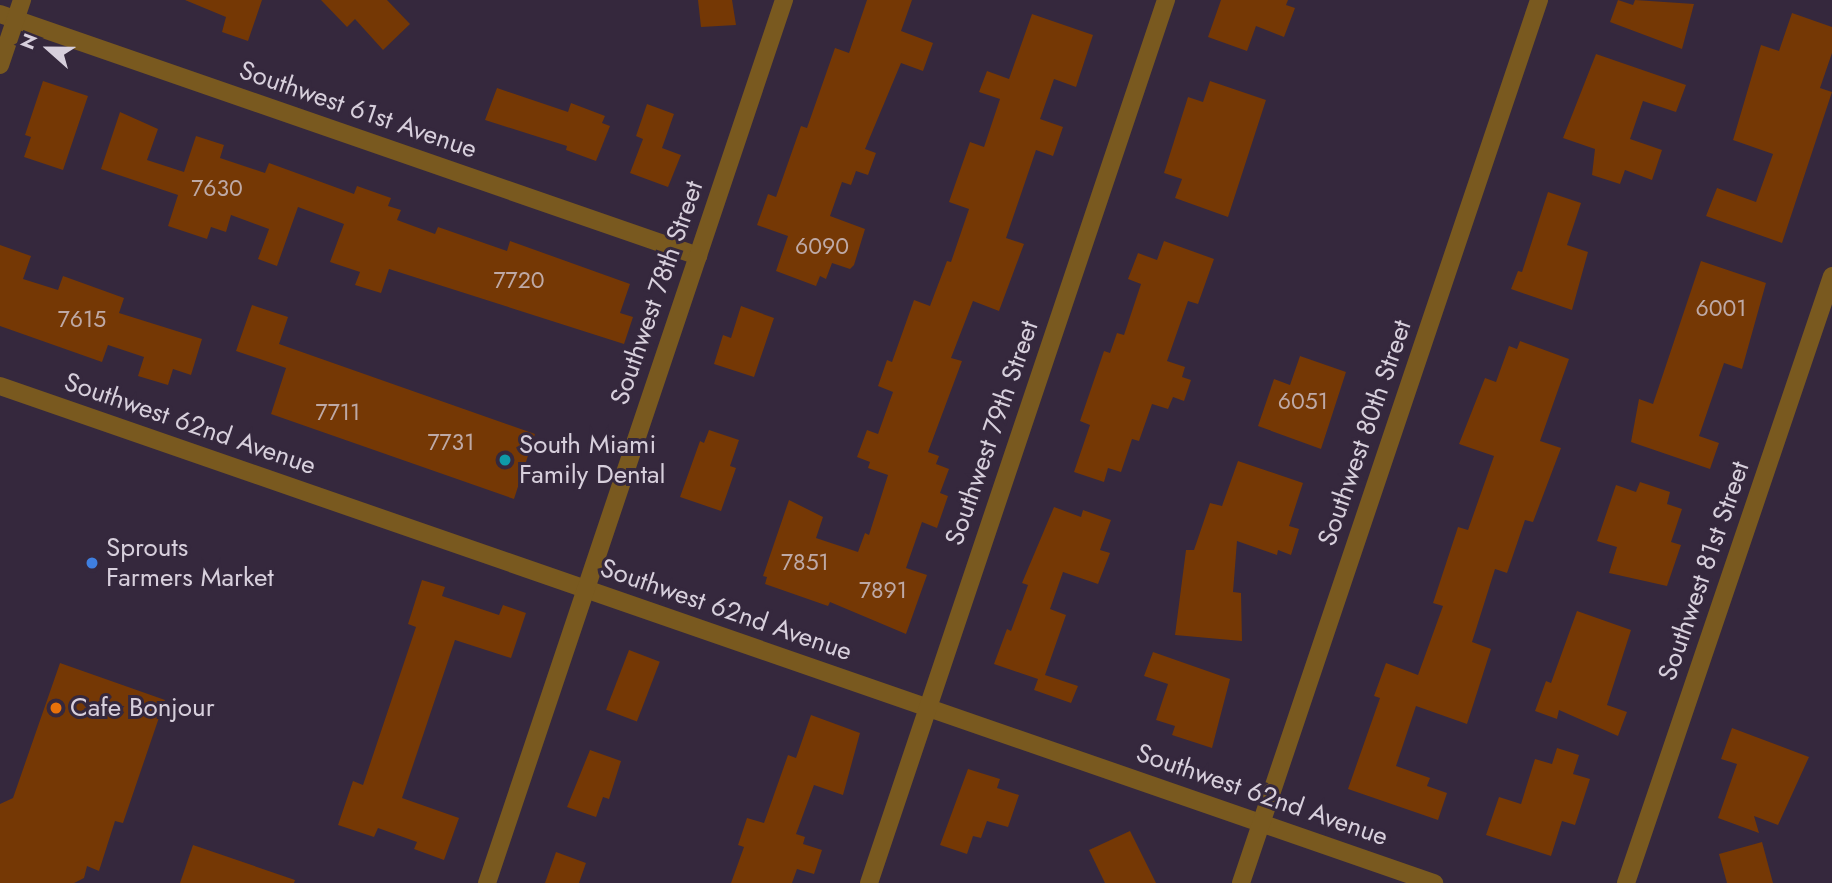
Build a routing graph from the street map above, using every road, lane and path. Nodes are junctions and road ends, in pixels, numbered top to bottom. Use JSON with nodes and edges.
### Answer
{"nodes":[{"id":1,"x":22,"y":0,"type":"edge"},
{"id":2,"x":784,"y":0,"type":"edge"},
{"id":3,"x":1166,"y":0,"type":"edge"},
{"id":4,"x":1539,"y":0,"type":"edge"},
{"id":5,"x":8,"y":17,"type":"edge"},
{"id":6,"x":0,"y":65,"type":"edge"},
{"id":7,"x":698,"y":256,"type":"junction"},
{"id":8,"x":1832,"y":276,"type":"edge"},
{"id":9,"x":0,"y":387,"type":"edge"},
{"id":10,"x":584,"y":588,"type":"junction"},
{"id":11,"x":927,"y":708,"type":"junction"},
{"id":12,"x":1261,"y":823,"type":"junction"},
{"id":13,"x":487,"y":883,"type":"edge"},
{"id":14,"x":869,"y":883,"type":"edge"},
{"id":15,"x":1241,"y":883,"type":"edge"},
{"id":16,"x":1434,"y":883,"type":"edge"},
{"id":17,"x":1626,"y":883,"type":"edge"}],
"edges":[{"from":1,"to":5,"type":"street"},
{"from":2,"to":7,"type":"street","name":"Southwest 78th Street"},
{"from":3,"to":11,"type":"street","name":"Southwest 79th Street"},
{"from":4,"to":12,"type":"street","name":"Southwest 80th Street"},
{"from":5,"to":6,"type":"street"},
{"from":5,"to":7,"type":"street","name":"Southwest 61st Avenue"},
{"from":7,"to":10,"type":"street","name":"Southwest 78th Street"},
{"from":8,"to":17,"type":"street","name":"Southwest 81st Street"},
{"from":9,"to":10,"type":"street","name":"Southwest 62nd Avenue"},
{"from":10,"to":11,"type":"street","name":"Southwest 62nd Avenue"},
{"from":10,"to":13,"type":"street","name":"Southwest 78th Street"},
{"from":11,"to":12,"type":"street","name":"Southwest 62nd Avenue"},
{"from":11,"to":14,"type":"street","name":"Southwest 79th Street"},
{"from":12,"to":15,"type":"street","name":"Southwest 80th Street"},
{"from":12,"to":16,"type":"street","name":"Southwest 62nd Avenue"}]}
